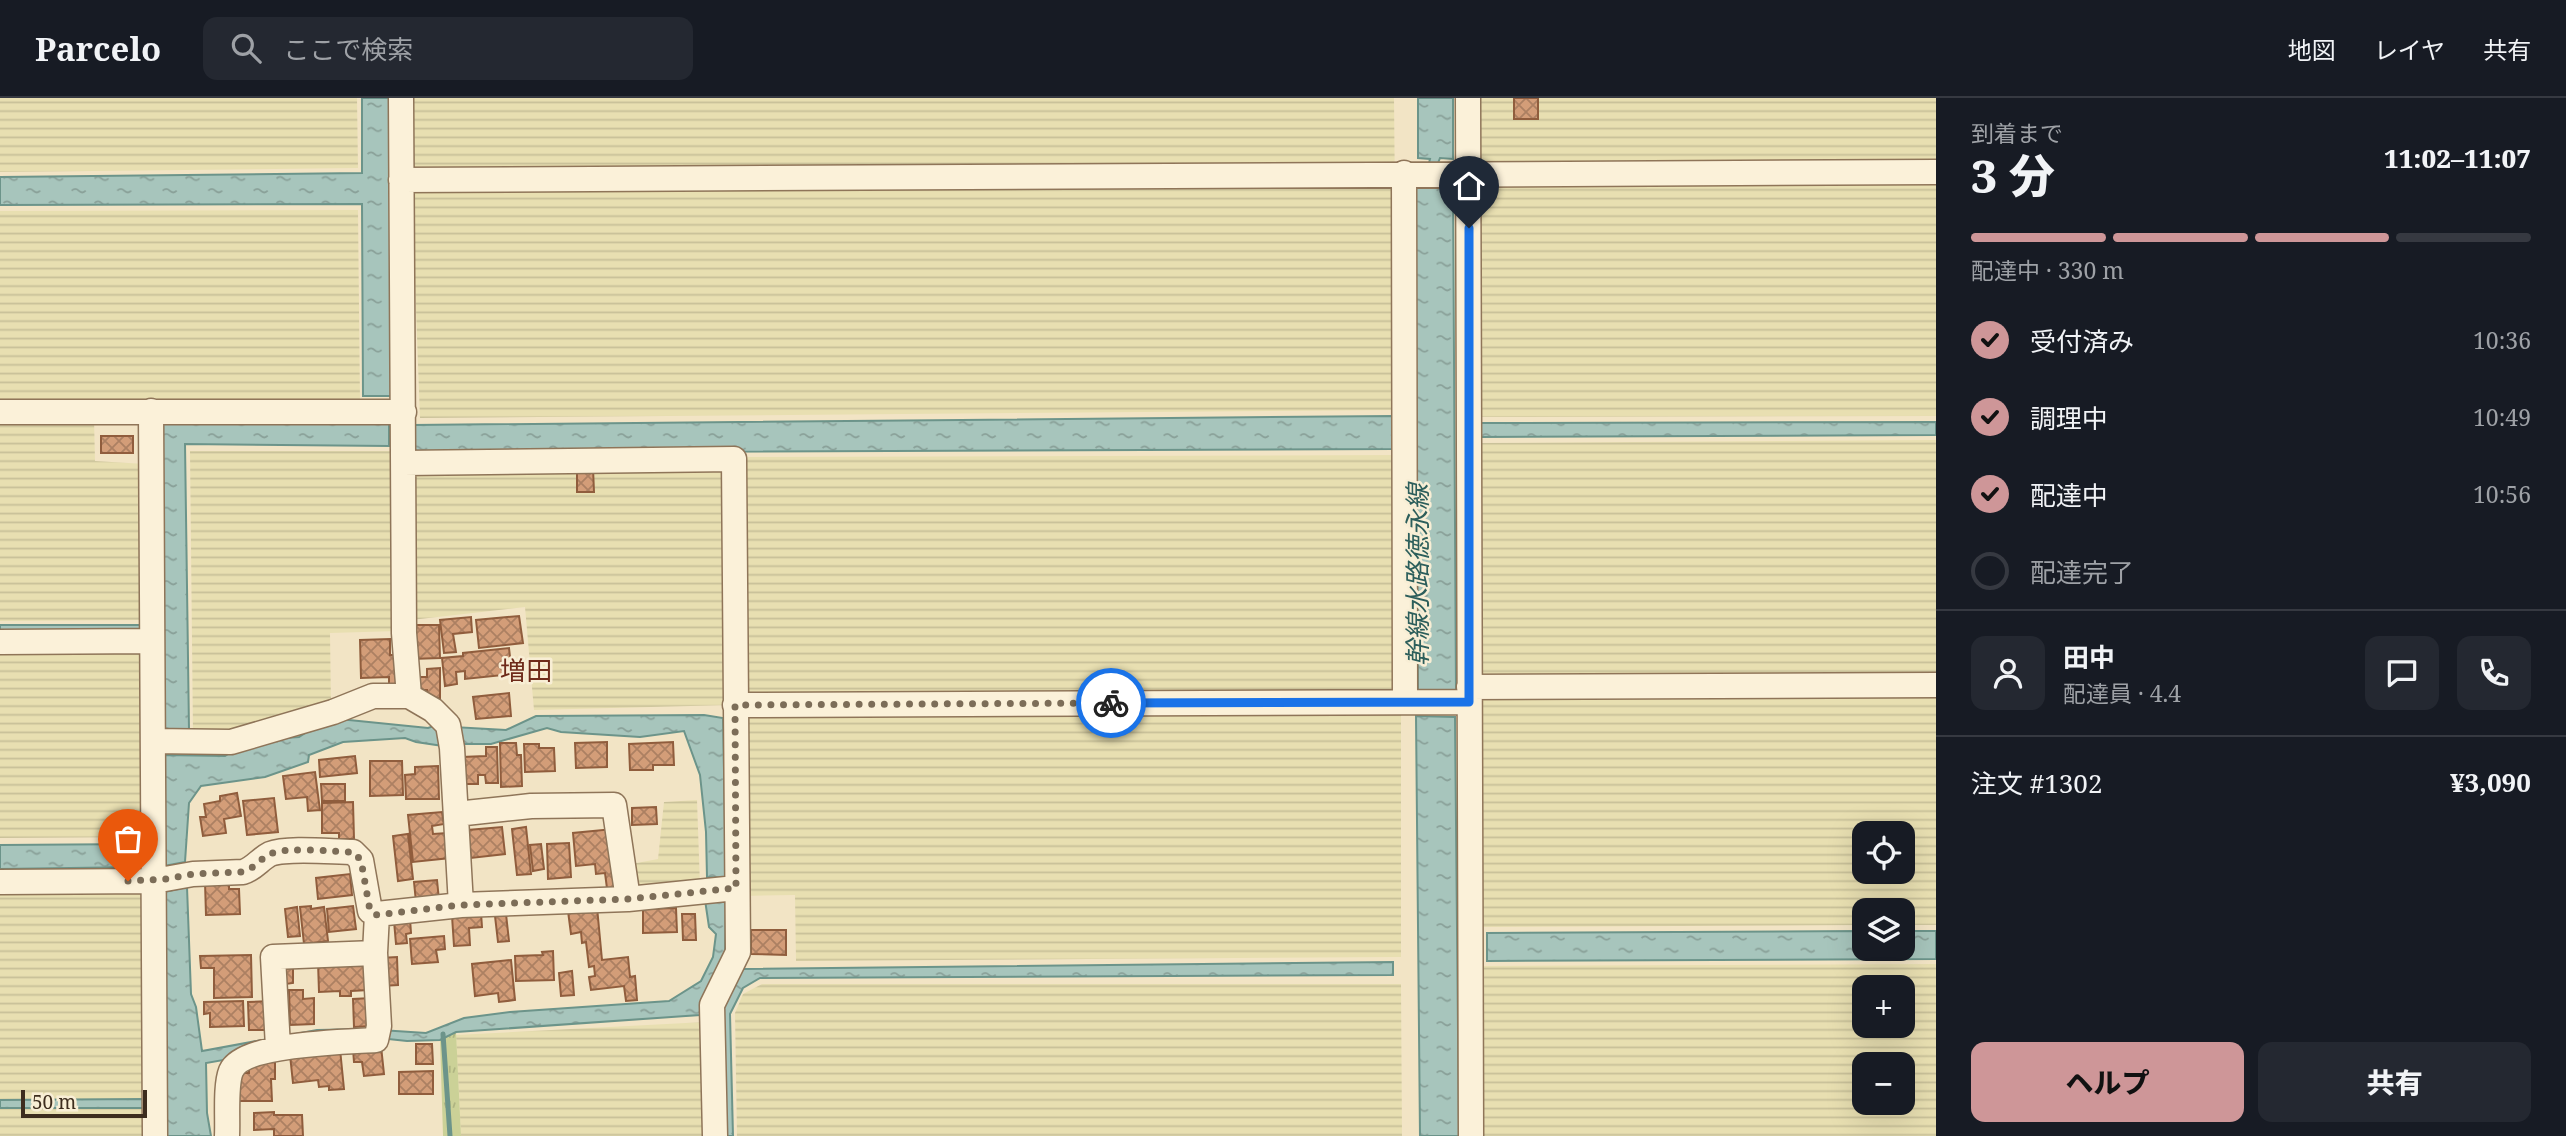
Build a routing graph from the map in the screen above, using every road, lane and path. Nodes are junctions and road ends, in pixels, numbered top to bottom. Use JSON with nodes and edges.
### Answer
{"nodes":[{"id":1,"x":401,"y":98,"type":"edge"},
{"id":2,"x":1468,"y":98,"type":"edge"},
{"id":3,"x":1936,"y":172,"type":"edge"},
{"id":4,"x":1436,"y":174,"type":"junction"},
{"id":5,"x":401,"y":180,"type":"junction"},
{"id":6,"x":151,"y":411,"type":"junction"},
{"id":7,"x":0,"y":412,"type":"edge"},
{"id":8,"x":404,"y":412,"type":"junction"},
{"id":9,"x":404,"y":463,"type":"junction"},
{"id":10,"x":152,"y":641,"type":"junction"},
{"id":11,"x":0,"y":642,"type":"edge"},
{"id":12,"x":1936,"y":685,"type":"edge"},
{"id":13,"x":409,"y":696,"type":"junction"},
{"id":14,"x":1444,"y":699,"type":"junction"},
{"id":15,"x":735,"y":705,"type":"junction"},
{"id":16,"x":169,"y":741,"type":"junction"},
{"id":17,"x":456,"y":814,"type":"junction"},
{"id":18,"x":154,"y":881,"type":"junction"},
{"id":19,"x":0,"y":882,"type":"edge"},
{"id":20,"x":736,"y":888,"type":"junction"},
{"id":21,"x":628,"y":899,"type":"junction"},
{"id":22,"x":461,"y":905,"type":"junction"},
{"id":23,"x":377,"y":915,"type":"junction"},
{"id":24,"x":375,"y":953,"type":"junction"},
{"id":25,"x":277,"y":1040,"type":"junction"},
{"id":26,"x":155,"y":1136,"type":"edge"},
{"id":27,"x":227,"y":1136,"type":"edge"},
{"id":28,"x":715,"y":1136,"type":"edge"},
{"id":29,"x":1471,"y":1136,"type":"edge"}],
"edges":[{"from":1,"to":5,"type":"street"},
{"from":2,"to":4,"type":"street"},
{"from":3,"to":4,"type":"street"},
{"from":4,"to":5,"type":"street"},
{"from":4,"to":14,"type":"street"},
{"from":4,"to":14,"type":"street"},
{"from":5,"to":8,"type":"street"},
{"from":6,"to":7,"type":"street"},
{"from":6,"to":8,"type":"street"},
{"from":6,"to":10,"type":"street"},
{"from":8,"to":9,"type":"street"},
{"from":9,"to":13,"type":"street"},
{"from":9,"to":15,"type":"street"},
{"from":10,"to":11,"type":"street"},
{"from":10,"to":16,"type":"street"},
{"from":12,"to":14,"type":"street"},
{"from":13,"to":16,"type":"street"},
{"from":13,"to":17,"type":"street"},
{"from":14,"to":15,"type":"street"},
{"from":14,"to":29,"type":"street"},
{"from":15,"to":20,"type":"street"},
{"from":16,"to":18,"type":"street"},
{"from":17,"to":21,"type":"street"},
{"from":17,"to":22,"type":"street"},
{"from":18,"to":19,"type":"street"},
{"from":18,"to":23,"type":"street"},
{"from":18,"to":26,"type":"street"},
{"from":20,"to":21,"type":"street"},
{"from":20,"to":28,"type":"street"},
{"from":21,"to":22,"type":"street"},
{"from":22,"to":23,"type":"street"},
{"from":23,"to":24,"type":"street"},
{"from":24,"to":25,"type":"street"},
{"from":24,"to":25,"type":"street"},
{"from":25,"to":27,"type":"street"}]}
